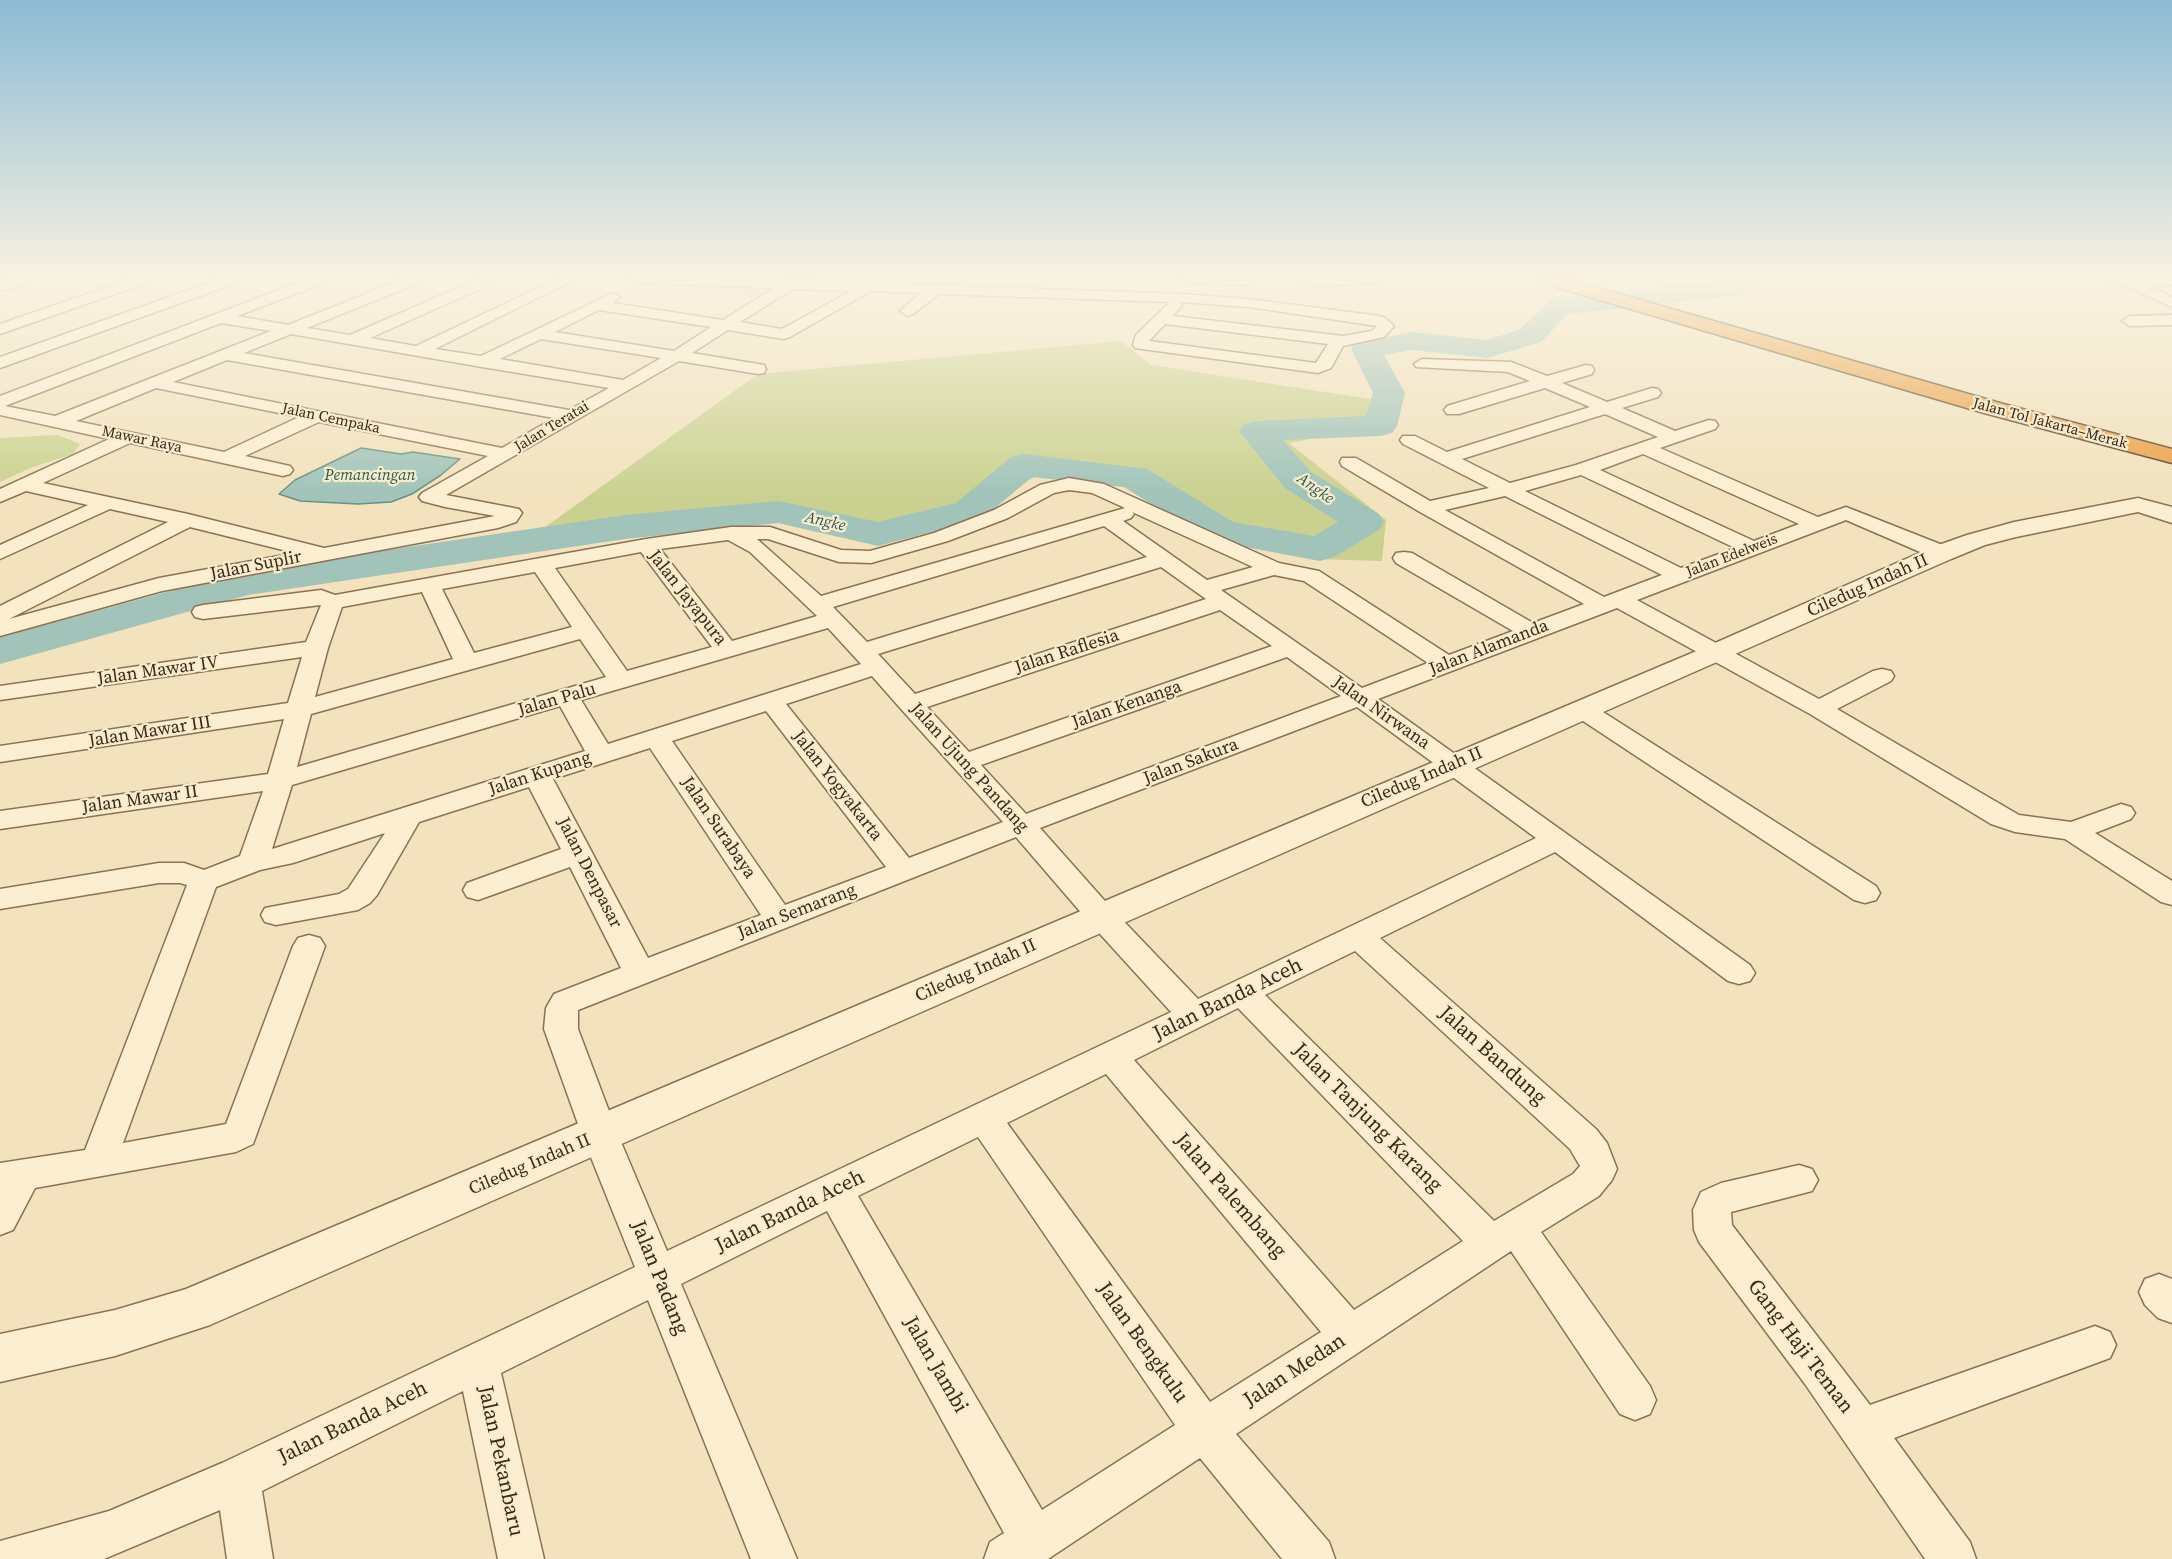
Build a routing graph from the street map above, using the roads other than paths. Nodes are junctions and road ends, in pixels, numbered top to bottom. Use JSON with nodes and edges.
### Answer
{"nodes":[{"id":1,"x":31,"y":352,"type":"edge"},
{"id":2,"x":131,"y":352,"type":"edge"},
{"id":3,"x":233,"y":352,"type":"edge"},
{"id":4,"x":422,"y":352,"type":"edge"},
{"id":5,"x":503,"y":352,"type":"edge"},
{"id":6,"x":644,"y":352,"type":"edge"},
{"id":7,"x":684,"y":352,"type":"edge"},
{"id":8,"x":1193,"y":352,"type":"edge"},
{"id":9,"x":1331,"y":352,"type":"edge"},
{"id":10,"x":1797,"y":352,"type":"edge"},
{"id":11,"x":1861,"y":352,"type":"edge"},
{"id":12,"x":225,"y":355,"type":"junction"},
{"id":13,"x":675,"y":357,"type":"junction"},
{"id":14,"x":482,"y":362,"type":"junction"},
{"id":15,"x":0,"y":363,"type":"edge"},
{"id":16,"x":1422,"y":364,"type":"dead end"},
{"id":17,"x":758,"y":369,"type":"dead end"},
{"id":18,"x":1586,"y":370,"type":"dead end"},
{"id":19,"x":1548,"y":382,"type":"junction"},
{"id":20,"x":155,"y":383,"type":"junction"},
{"id":21,"x":624,"y":385,"type":"junction"},
{"id":22,"x":1652,"y":393,"type":"dead end"},
{"id":23,"x":0,"y":402,"type":"edge"},
{"id":24,"x":1607,"y":408,"type":"junction"},
{"id":25,"x":0,"y":410,"type":"edge"},
{"id":26,"x":1453,"y":410,"type":"dead end"},
{"id":27,"x":317,"y":416,"type":"junction"},
{"id":28,"x":571,"y":416,"type":"junction"},
{"id":29,"x":57,"y":422,"type":"junction"},
{"id":30,"x":1709,"y":425,"type":"dead end"},
{"id":31,"x":2138,"y":427,"type":"dead end"},
{"id":32,"x":128,"y":437,"type":"junction"},
{"id":33,"x":1675,"y":437,"type":"junction"},
{"id":34,"x":1409,"y":440,"type":"dead end"},
{"id":35,"x":1644,"y":448,"type":"junction"},
{"id":36,"x":506,"y":454,"type":"junction"},
{"id":37,"x":2172,"y":456,"type":"edge"},
{"id":38,"x":226,"y":458,"type":"junction"},
{"id":39,"x":1446,"y":458,"type":"junction"},
{"id":40,"x":1349,"y":462,"type":"dead end"},
{"id":41,"x":1583,"y":468,"type":"junction"},
{"id":42,"x":283,"y":470,"type":"dead end"},
{"id":43,"x":24,"y":485,"type":"junction"},
{"id":44,"x":1509,"y":489,"type":"junction"},
{"id":45,"x":433,"y":495,"type":"joint"},
{"id":46,"x":0,"y":496,"type":"edge"},
{"id":47,"x":107,"y":503,"type":"junction"},
{"id":48,"x":1142,"y":508,"type":"junction"},
{"id":49,"x":1427,"y":508,"type":"junction"},
{"id":50,"x":2172,"y":516,"type":"edge"},
{"id":51,"x":188,"y":520,"type":"junction"},
{"id":52,"x":1108,"y":520,"type":"junction"},
{"id":53,"x":1817,"y":524,"type":"junction"},
{"id":54,"x":730,"y":533,"type":"junction"},
{"id":55,"x":646,"y":545,"type":"junction"},
{"id":56,"x":1754,"y":548,"type":"junction"},
{"id":57,"x":323,"y":553,"type":"junction"},
{"id":58,"x":1942,"y":553,"type":"junction"},
{"id":59,"x":0,"y":554,"type":"edge"},
{"id":60,"x":839,"y":556,"type":"junction"},
{"id":61,"x":1404,"y":558,"type":"dead end"},
{"id":62,"x":1164,"y":559,"type":"junction"},
{"id":63,"x":541,"y":564,"type":"junction"},
{"id":64,"x":1273,"y":568,"type":"junction"},
{"id":65,"x":1680,"y":576,"type":"junction"},
{"id":66,"x":792,"y":579,"type":"junction"},
{"id":67,"x":429,"y":584,"type":"junction"},
{"id":68,"x":1203,"y":588,"type":"junction"},
{"id":69,"x":41,"y":594,"type":"junction"},
{"id":70,"x":1224,"y":601,"type":"junction"},
{"id":71,"x":333,"y":602,"type":"junction"},
{"id":72,"x":1610,"y":602,"type":"junction"},
{"id":73,"x":65,"y":611,"type":"junction"},
{"id":74,"x":203,"y":612,"type":"dead end"},
{"id":75,"x":825,"y":612,"type":"junction"},
{"id":76,"x":0,"y":615,"type":"edge"},
{"id":77,"x":0,"y":629,"type":"edge"},
{"id":78,"x":586,"y":630,"type":"junction"},
{"id":79,"x":1531,"y":632,"type":"junction"},
{"id":80,"x":316,"y":648,"type":"junction"},
{"id":81,"x":1290,"y":648,"type":"junction"},
{"id":82,"x":728,"y":651,"type":"junction"},
{"id":83,"x":1716,"y":653,"type":"junction"},
{"id":84,"x":870,"y":659,"type":"junction"},
{"id":85,"x":467,"y":663,"type":"junction"},
{"id":86,"x":1446,"y":664,"type":"junction"},
{"id":87,"x":1882,"y":676,"type":"dead end"},
{"id":88,"x":621,"y":681,"type":"junction"},
{"id":89,"x":0,"y":693,"type":"edge"},
{"id":90,"x":567,"y":697,"type":"junction"},
{"id":91,"x":1360,"y":699,"type":"junction"},
{"id":92,"x":771,"y":701,"type":"junction"},
{"id":93,"x":910,"y":704,"type":"junction"},
{"id":94,"x":299,"y":709,"type":"junction"},
{"id":95,"x":1819,"y":709,"type":"junction"},
{"id":96,"x":1583,"y":710,"type":"junction"},
{"id":97,"x":656,"y":737,"type":"junction"},
{"id":98,"x":0,"y":754,"type":"edge"},
{"id":99,"x":601,"y":755,"type":"junction"},
{"id":100,"x":964,"y":762,"type":"junction"},
{"id":101,"x":1454,"y":764,"type":"junction"},
{"id":102,"x":537,"y":775,"type":"junction"},
{"id":103,"x":280,"y":780,"type":"junction"},
{"id":104,"x":2121,"y":813,"type":"dead end"},
{"id":105,"x":408,"y":817,"type":"junction"},
{"id":106,"x":0,"y":820,"type":"edge"},
{"id":107,"x":1022,"y":826,"type":"junction"},
{"id":108,"x":2073,"y":831,"type":"junction"},
{"id":109,"x":1558,"y":839,"type":"junction"},
{"id":110,"x":579,"y":853,"type":"junction"},
{"id":111,"x":253,"y":862,"type":"junction"},
{"id":112,"x":904,"y":871,"type":"junction"},
{"id":113,"x":203,"y":881,"type":"junction"},
{"id":114,"x":478,"y":890,"type":"dead end"},
{"id":115,"x":1865,"y":892,"type":"dead end"},
{"id":116,"x":2172,"y":895,"type":"edge"},
{"id":117,"x":0,"y":899,"type":"edge"},
{"id":118,"x":276,"y":915,"type":"dead end"},
{"id":119,"x":1101,"y":916,"type":"junction"},
{"id":120,"x":779,"y":919,"type":"junction"},
{"id":121,"x":1359,"y":936,"type":"junction"},
{"id":122,"x":309,"y":946,"type":"dead end"},
{"id":123,"x":639,"y":972,"type":"junction"},
{"id":124,"x":1739,"y":973,"type":"dead end"},
{"id":125,"x":1244,"y":993,"type":"junction"},
{"id":126,"x":573,"y":997,"type":"joint"},
{"id":127,"x":1195,"y":1016,"type":"junction"},
{"id":128,"x":1111,"y":1057,"type":"junction"},
{"id":129,"x":984,"y":1118,"type":"junction"},
{"id":130,"x":600,"y":1135,"type":"junction"},
{"id":131,"x":98,"y":1163,"type":"junction"},
{"id":132,"x":11,"y":1177,"type":"edge"},
{"id":133,"x":1799,"y":1180,"type":"dead end"},
{"id":134,"x":1586,"y":1185,"type":"joint"},
{"id":135,"x":836,"y":1190,"type":"junction"},
{"id":136,"x":0,"y":1220,"type":"edge"},
{"id":137,"x":1503,"y":1235,"type":"junction"},
{"id":138,"x":658,"y":1276,"type":"junction"},
{"id":139,"x":1349,"y":1335,"type":"junction"},
{"id":140,"x":2095,"y":1345,"type":"dead end"},
{"id":141,"x":0,"y":1358,"type":"edge"},
{"id":142,"x":478,"y":1363,"type":"junction"},
{"id":143,"x":1635,"y":1400,"type":"dead end"},
{"id":144,"x":1862,"y":1429,"type":"junction"},
{"id":145,"x":1204,"y":1430,"type":"junction"},
{"id":146,"x":238,"y":1479,"type":"junction"},
{"id":147,"x":1021,"y":1550,"type":"edge"},
{"id":148,"x":13,"y":1559,"type":"edge"},
{"id":149,"x":250,"y":1559,"type":"edge"},
{"id":150,"x":521,"y":1559,"type":"edge"},
{"id":151,"x":774,"y":1559,"type":"edge"},
{"id":152,"x":1312,"y":1559,"type":"edge"},
{"id":153,"x":1953,"y":1559,"type":"edge"}],
"edges":[{"from":1,"to":15,"type":"street"},
{"from":2,"to":23,"type":"street"},
{"from":3,"to":12,"type":"street"},
{"from":4,"to":14,"type":"street","name":"Jalan Teratai"},
{"from":5,"to":14,"type":"street"},
{"from":6,"to":13,"type":"street"},
{"from":7,"to":13,"type":"street"},
{"from":8,"to":9,"type":"street"},
{"from":10,"to":37,"type":"highway","name":"Jalan Tol Jakarta–Merak"},
{"from":11,"to":31,"type":"highway","name":"Jalan Tol Jakarta–Merak"},
{"from":12,"to":20,"type":"street"},
{"from":12,"to":28,"type":"street"},
{"from":13,"to":17,"type":"street"},
{"from":13,"to":21,"type":"street"},
{"from":14,"to":21,"type":"street","name":"Jalan Teratai"},
{"from":16,"to":19,"type":"street"},
{"from":18,"to":19,"type":"street"},
{"from":19,"to":24,"type":"street"},
{"from":19,"to":26,"type":"street"},
{"from":20,"to":27,"type":"street","name":"Jalan Cempaka"},
{"from":20,"to":29,"type":"street"},
{"from":21,"to":28,"type":"street","name":"Jalan Teratai"},
{"from":22,"to":24,"type":"street"},
{"from":24,"to":33,"type":"street"},
{"from":24,"to":39,"type":"street"},
{"from":25,"to":29,"type":"street","name":"Mawar Raya"},
{"from":27,"to":36,"type":"street","name":"Jalan Cempaka"},
{"from":27,"to":38,"type":"street"},
{"from":28,"to":36,"type":"street","name":"Jalan Teratai"},
{"from":29,"to":32,"type":"street","name":"Mawar Raya"},
{"from":30,"to":33,"type":"street"},
{"from":32,"to":38,"type":"street","name":"Mawar Raya"},
{"from":32,"to":43,"type":"street"},
{"from":33,"to":35,"type":"street"},
{"from":34,"to":39,"type":"street"},
{"from":35,"to":41,"type":"street"},
{"from":35,"to":53,"type":"street"},
{"from":36,"to":45,"type":"street","name":"Jalan Teratai"},
{"from":38,"to":42,"type":"street","name":"Mawar Raya"},
{"from":39,"to":44,"type":"street"},
{"from":40,"to":49,"type":"street"},
{"from":41,"to":44,"type":"street"},
{"from":41,"to":56,"type":"street"},
{"from":43,"to":46,"type":"street"},
{"from":43,"to":47,"type":"street"},
{"from":44,"to":49,"type":"street"},
{"from":44,"to":65,"type":"street"},
{"from":45,"to":57,"type":"street","name":"Jalan Suplir"},
{"from":47,"to":51,"type":"street"},
{"from":47,"to":59,"type":"street"},
{"from":48,"to":52,"type":"street","name":"Jalan Palu"},
{"from":48,"to":60,"type":"street"},
{"from":48,"to":64,"type":"street"},
{"from":49,"to":72,"type":"street"},
{"from":50,"to":58,"type":"street","name":"Ciledug Indah II"},
{"from":51,"to":57,"type":"street"},
{"from":51,"to":69,"type":"street"},
{"from":52,"to":62,"type":"street","name":"Jalan Nirwana"},
{"from":52,"to":75,"type":"street","name":"Jalan Palu"},
{"from":53,"to":56,"type":"street","name":"Jalan Edelweis"},
{"from":53,"to":58,"type":"street","name":"Jalan Edelweis"},
{"from":54,"to":55,"type":"street"},
{"from":54,"to":60,"type":"street"},
{"from":54,"to":66,"type":"street","name":"Jalan Ujung Pandang"},
{"from":55,"to":63,"type":"street"},
{"from":55,"to":82,"type":"street","name":"Jalan Jayapura"},
{"from":56,"to":65,"type":"street","name":"Jalan Edelweis"},
{"from":57,"to":73,"type":"street","name":"Jalan Suplir"},
{"from":58,"to":83,"type":"street","name":"Ciledug Indah II"},
{"from":60,"to":66,"type":"street"},
{"from":61,"to":79,"type":"street"},
{"from":62,"to":68,"type":"street","name":"Jalan Nirwana"},
{"from":62,"to":84,"type":"street","name":"Jalan Kupang"},
{"from":63,"to":67,"type":"street"},
{"from":63,"to":78,"type":"street"},
{"from":64,"to":68,"type":"street"},
{"from":64,"to":86,"type":"street"},
{"from":65,"to":72,"type":"street","name":"Jalan Edelweis"},
{"from":66,"to":75,"type":"street","name":"Jalan Ujung Pandang"},
{"from":67,"to":71,"type":"street"},
{"from":67,"to":85,"type":"street"},
{"from":68,"to":70,"type":"street","name":"Jalan Nirwana"},
{"from":69,"to":73,"type":"street"},
{"from":69,"to":76,"type":"street"},
{"from":70,"to":81,"type":"street","name":"Jalan Nirwana"},
{"from":70,"to":93,"type":"street","name":"Jalan Raflesia"},
{"from":71,"to":74,"type":"street"},
{"from":71,"to":80,"type":"street"},
{"from":72,"to":79,"type":"street","name":"Jalan Alamanda"},
{"from":72,"to":83,"type":"street"},
{"from":73,"to":77,"type":"street","name":"Jalan Suplir"},
{"from":75,"to":82,"type":"street","name":"Jalan Palu"},
{"from":75,"to":84,"type":"street","name":"Jalan Ujung Pandang"},
{"from":78,"to":85,"type":"street","name":"Jalan Mawar III"},
{"from":78,"to":88,"type":"street"},
{"from":79,"to":86,"type":"street","name":"Jalan Alamanda"},
{"from":80,"to":89,"type":"street","name":"Jalan Mawar IV"},
{"from":80,"to":94,"type":"street"},
{"from":81,"to":91,"type":"street","name":"Jalan Nirwana"},
{"from":81,"to":100,"type":"street","name":"Jalan Kenanga"},
{"from":82,"to":88,"type":"street","name":"Jalan Palu"},
{"from":83,"to":95,"type":"street"},
{"from":83,"to":96,"type":"street","name":"Ciledug Indah II"},
{"from":84,"to":92,"type":"street","name":"Jalan Kupang"},
{"from":84,"to":93,"type":"street","name":"Jalan Ujung Pandang"},
{"from":85,"to":94,"type":"street","name":"Jalan Mawar III"},
{"from":86,"to":91,"type":"street","name":"Jalan Alamanda"},
{"from":87,"to":95,"type":"street"},
{"from":88,"to":90,"type":"street","name":"Jalan Palu"},
{"from":90,"to":99,"type":"street"},
{"from":90,"to":103,"type":"street","name":"Jalan Palu"},
{"from":91,"to":101,"type":"street","name":"Jalan Nirwana"},
{"from":91,"to":107,"type":"street","name":"Jalan Sakura"},
{"from":92,"to":97,"type":"street","name":"Jalan Kupang"},
{"from":92,"to":112,"type":"street","name":"Jalan Yogyakarta"},
{"from":93,"to":100,"type":"street","name":"Jalan Ujung Pandang"},
{"from":94,"to":98,"type":"street","name":"Jalan Mawar III"},
{"from":94,"to":103,"type":"street"},
{"from":95,"to":108,"type":"street"},
{"from":96,"to":101,"type":"street","name":"Ciledug Indah II"},
{"from":96,"to":115,"type":"street"},
{"from":97,"to":99,"type":"street","name":"Jalan Kupang"},
{"from":97,"to":120,"type":"street","name":"Jalan Surabaya"},
{"from":99,"to":102,"type":"street","name":"Jalan Kupang"},
{"from":100,"to":107,"type":"street","name":"Jalan Ujung Pandang"},
{"from":101,"to":109,"type":"street","name":"Jalan Nirwana"},
{"from":101,"to":119,"type":"street","name":"Ciledug Indah II"},
{"from":102,"to":105,"type":"street","name":"Jalan Kupang"},
{"from":102,"to":110,"type":"street","name":"Jalan Denpasar"},
{"from":103,"to":106,"type":"street","name":"Jalan Mawar II"},
{"from":103,"to":111,"type":"street"},
{"from":104,"to":108,"type":"street"},
{"from":105,"to":111,"type":"street","name":"Jalan Kupang"},
{"from":105,"to":118,"type":"street"},
{"from":107,"to":112,"type":"street","name":"Jalan Semarang"},
{"from":107,"to":119,"type":"street","name":"Jalan Ujung Pandang"},
{"from":108,"to":116,"type":"street"},
{"from":109,"to":121,"type":"street","name":"Jalan Banda Aceh"},
{"from":109,"to":124,"type":"street","name":"Jalan Nirwana"},
{"from":110,"to":114,"type":"street"},
{"from":110,"to":123,"type":"street","name":"Jalan Denpasar"},
{"from":111,"to":113,"type":"street","name":"Jalan Kupang"},
{"from":112,"to":120,"type":"street","name":"Jalan Semarang"},
{"from":113,"to":117,"type":"street"},
{"from":113,"to":131,"type":"street"},
{"from":119,"to":127,"type":"street","name":"Jalan Ujung Pandang"},
{"from":119,"to":130,"type":"street","name":"Ciledug Indah II"},
{"from":120,"to":123,"type":"street","name":"Jalan Semarang"},
{"from":121,"to":125,"type":"street","name":"Jalan Banda Aceh"},
{"from":121,"to":134,"type":"street","name":"Jalan Bandung"},
{"from":122,"to":131,"type":"street"},
{"from":123,"to":126,"type":"street","name":"Jalan Semarang"},
{"from":125,"to":127,"type":"street","name":"Jalan Banda Aceh"},
{"from":125,"to":137,"type":"street","name":"Jalan Tanjung Karang"},
{"from":126,"to":130,"type":"street","name":"Jalan Padang"},
{"from":127,"to":128,"type":"street","name":"Jalan Banda Aceh"},
{"from":128,"to":129,"type":"street","name":"Jalan Banda Aceh"},
{"from":128,"to":139,"type":"street","name":"Jalan Palembang"},
{"from":129,"to":135,"type":"street","name":"Jalan Banda Aceh"},
{"from":129,"to":145,"type":"street","name":"Jalan Bengkulu"},
{"from":130,"to":138,"type":"street","name":"Jalan Padang"},
{"from":130,"to":141,"type":"street","name":"Ciledug Indah II"},
{"from":131,"to":132,"type":"street"},
{"from":132,"to":136,"type":"street"},
{"from":133,"to":144,"type":"street","name":"Gang Haji Teman"},
{"from":134,"to":137,"type":"street","name":"Jalan Medan"},
{"from":135,"to":138,"type":"street","name":"Jalan Banda Aceh"},
{"from":135,"to":147,"type":"street","name":"Jalan Jambi"},
{"from":137,"to":139,"type":"street","name":"Jalan Medan"},
{"from":137,"to":143,"type":"street","name":"Jalan Tanjung Karang"},
{"from":138,"to":142,"type":"street","name":"Jalan Banda Aceh"},
{"from":138,"to":151,"type":"street","name":"Jalan Padang"},
{"from":139,"to":145,"type":"street","name":"Jalan Medan"},
{"from":140,"to":144,"type":"street"},
{"from":142,"to":146,"type":"street","name":"Jalan Banda Aceh"},
{"from":142,"to":150,"type":"street","name":"Jalan Pekanbaru"},
{"from":144,"to":153,"type":"street","name":"Gang Haji Teman"},
{"from":145,"to":147,"type":"street","name":"Jalan Medan"},
{"from":145,"to":152,"type":"street","name":"Jalan Bengkulu"},
{"from":146,"to":148,"type":"street","name":"Jalan Banda Aceh"},
{"from":146,"to":149,"type":"street"}]}
